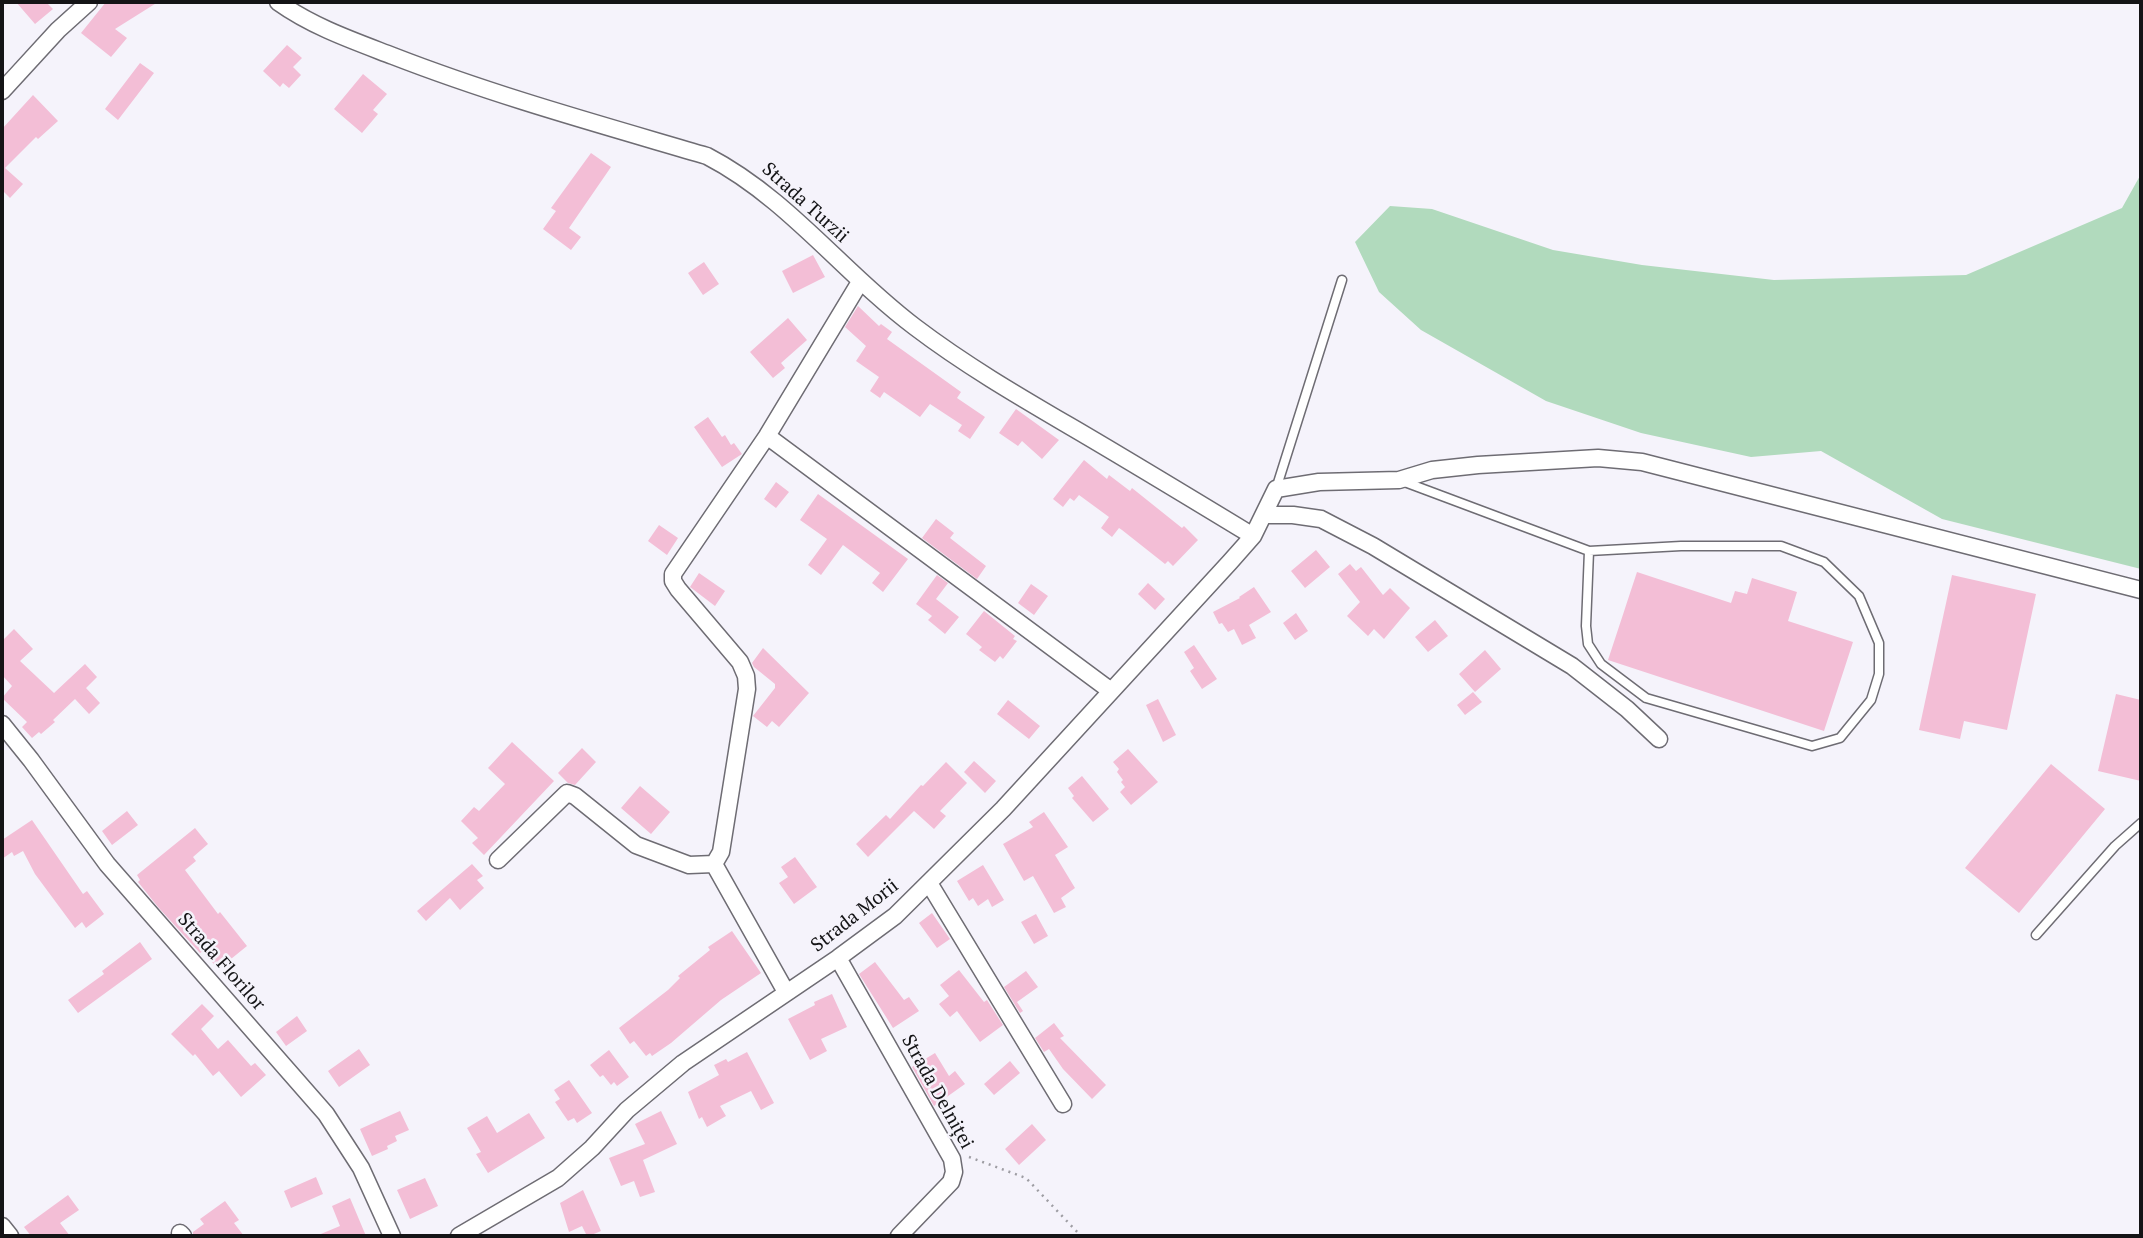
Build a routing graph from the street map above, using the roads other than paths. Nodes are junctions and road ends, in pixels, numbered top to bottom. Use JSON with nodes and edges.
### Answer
{"nodes":[{"id":1,"x":89,"y":2,"type":"edge"},
{"id":2,"x":278,"y":2,"type":"edge"},
{"id":3,"x":2,"y":90,"type":"edge"},
{"id":4,"x":1342,"y":280,"type":"dead end"},
{"id":5,"x":860,"y":282,"type":"junction"},
{"id":6,"x":767,"y":436,"type":"junction"},
{"id":7,"x":1399,"y":480,"type":"junction"},
{"id":8,"x":1276,"y":489,"type":"junction"},
{"id":9,"x":1265,"y":515,"type":"junction"},
{"id":10,"x":1253,"y":536,"type":"junction"},
{"id":11,"x":1589,"y":551,"type":"junction"},
{"id":12,"x":2141,"y":590,"type":"edge"},
{"id":13,"x":1111,"y":691,"type":"junction"},
{"id":14,"x":2,"y":724,"type":"edge"},
{"id":15,"x":1659,"y":739,"type":"dead end"},
{"id":16,"x":2141,"y":824,"type":"edge"},
{"id":17,"x":498,"y":860,"type":"dead end"},
{"id":18,"x":715,"y":864,"type":"junction"},
{"id":19,"x":929,"y":883,"type":"junction"},
{"id":20,"x":2036,"y":935,"type":"dead end"},
{"id":21,"x":838,"y":958,"type":"junction"},
{"id":22,"x":786,"y":992,"type":"junction"},
{"id":23,"x":1063,"y":1104,"type":"dead end"},
{"id":24,"x":2,"y":1226,"type":"edge"},
{"id":25,"x":10,"y":1236,"type":"edge"},
{"id":26,"x":392,"y":1236,"type":"edge"},
{"id":27,"x":459,"y":1236,"type":"edge"},
{"id":28,"x":899,"y":1236,"type":"edge"}],
"edges":[{"from":1,"to":3,"type":"street"},
{"from":2,"to":5,"type":"street","name":"Strada Turzii"},
{"from":4,"to":8,"type":"lane"},
{"from":5,"to":6,"type":"street"},
{"from":5,"to":10,"type":"street","name":"Strada Turzii"},
{"from":6,"to":13,"type":"street"},
{"from":6,"to":18,"type":"street"},
{"from":7,"to":8,"type":"street"},
{"from":7,"to":11,"type":"lane"},
{"from":7,"to":12,"type":"street"},
{"from":8,"to":9,"type":"street","name":"Strada Morii"},
{"from":9,"to":10,"type":"street","name":"Strada Morii"},
{"from":9,"to":15,"type":"street"},
{"from":10,"to":13,"type":"street","name":"Strada Morii"},
{"from":11,"to":11,"type":"lane"},
{"from":13,"to":19,"type":"street","name":"Strada Morii"},
{"from":14,"to":26,"type":"street","name":"Strada Florilor"},
{"from":16,"to":20,"type":"lane"},
{"from":17,"to":18,"type":"street"},
{"from":18,"to":22,"type":"street"},
{"from":19,"to":21,"type":"street","name":"Strada Morii"},
{"from":19,"to":23,"type":"street"},
{"from":21,"to":22,"type":"street","name":"Strada Morii"},
{"from":21,"to":28,"type":"street","name":"Strada Delniței"},
{"from":22,"to":27,"type":"street","name":"Strada Morii"},
{"from":24,"to":25,"type":"street"}]}
